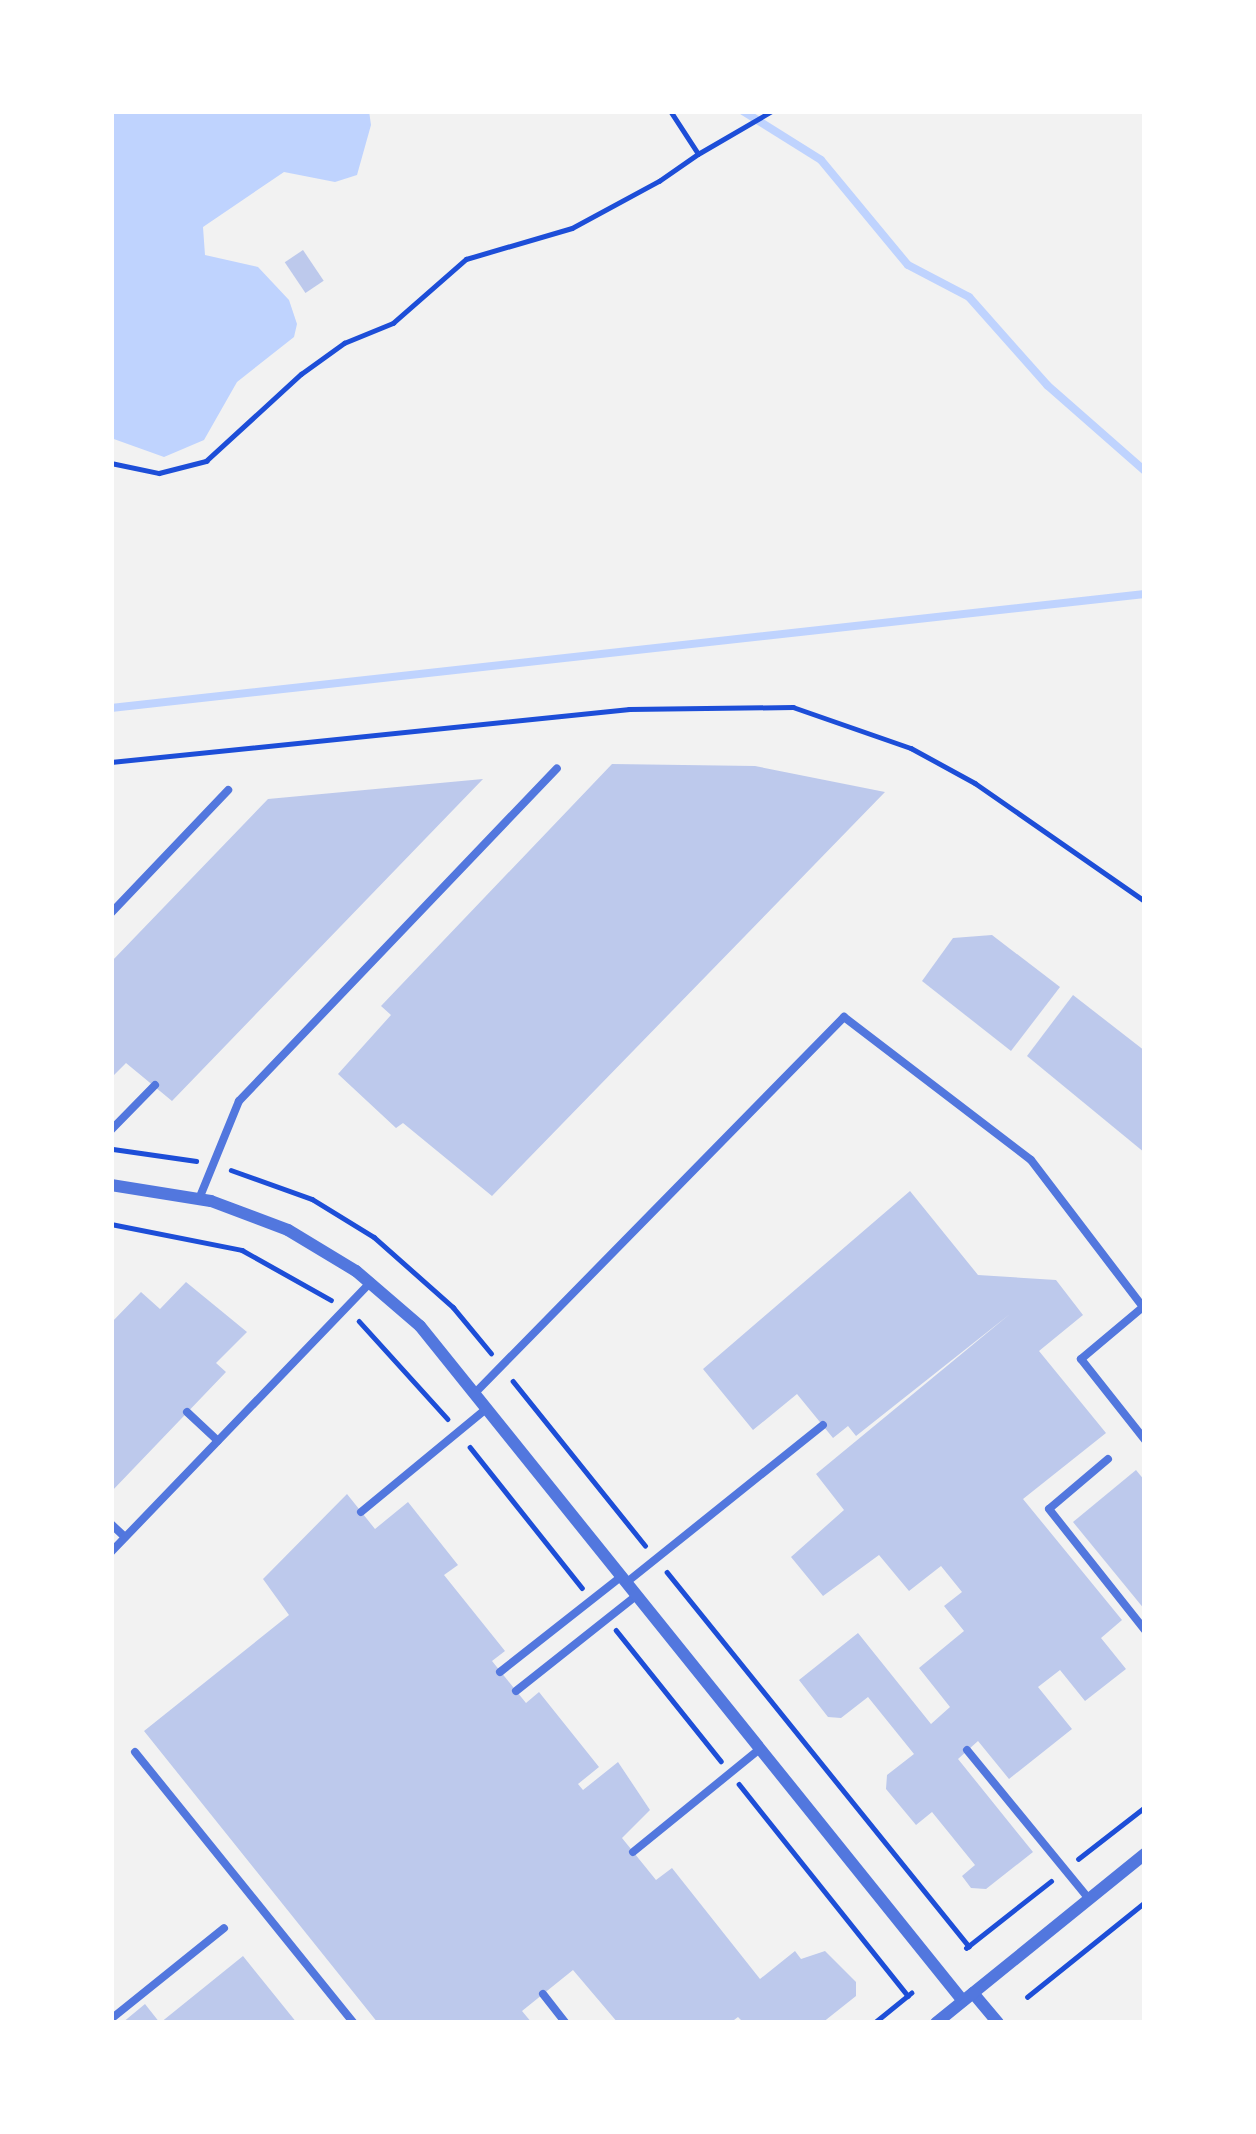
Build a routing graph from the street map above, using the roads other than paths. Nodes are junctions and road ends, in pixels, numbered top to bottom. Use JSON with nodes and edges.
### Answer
{"nodes":[{"id":1,"x":557,"y":768,"type":"dead end"},
{"id":2,"x":228,"y":790,"type":"dead end"},
{"id":3,"x":111,"y":913,"type":"edge"},
{"id":4,"x":155,"y":1084,"type":"dead end"},
{"id":5,"x":111,"y":1130,"type":"edge"},
{"id":6,"x":111,"y":1185,"type":"edge"},
{"id":7,"x":199,"y":1198,"type":"junction"},
{"id":8,"x":371,"y":1282,"type":"junction"},
{"id":9,"x":475,"y":1393,"type":"junction"},
{"id":10,"x":487,"y":1408,"type":"junction"},
{"id":11,"x":187,"y":1412,"type":"dead end"},
{"id":12,"x":823,"y":1425,"type":"dead end"},
{"id":13,"x":1145,"y":1440,"type":"edge"},
{"id":14,"x":218,"y":1441,"type":"junction"},
{"id":15,"x":1108,"y":1459,"type":"dead end"},
{"id":16,"x":361,"y":1512,"type":"dead end"},
{"id":17,"x":111,"y":1524,"type":"edge"},
{"id":18,"x":125,"y":1538,"type":"junction"},
{"id":19,"x":111,"y":1552,"type":"edge"},
{"id":20,"x":624,"y":1579,"type":"junction"},
{"id":21,"x":638,"y":1594,"type":"junction"},
{"id":22,"x":1145,"y":1630,"type":"edge"},
{"id":23,"x":500,"y":1672,"type":"dead end"},
{"id":24,"x":516,"y":1691,"type":"dead end"},
{"id":25,"x":761,"y":1748,"type":"junction"},
{"id":26,"x":968,"y":1750,"type":"dead end"},
{"id":27,"x":135,"y":1752,"type":"dead end"},
{"id":28,"x":633,"y":1852,"type":"dead end"},
{"id":29,"x":1145,"y":1855,"type":"edge"},
{"id":30,"x":1089,"y":1899,"type":"junction"},
{"id":31,"x":224,"y":1928,"type":"dead end"},
{"id":32,"x":543,"y":1994,"type":"dead end"},
{"id":33,"x":968,"y":1997,"type":"junction"},
{"id":34,"x":111,"y":2019,"type":"edge"},
{"id":35,"x":354,"y":2023,"type":"edge"},
{"id":36,"x":566,"y":2023,"type":"edge"},
{"id":37,"x":935,"y":2023,"type":"edge"},
{"id":38,"x":998,"y":2023,"type":"edge"}],
"edges":[{"from":1,"to":7,"type":"lane"},
{"from":2,"to":3,"type":"lane"},
{"from":4,"to":5,"type":"lane"},
{"from":6,"to":7,"type":"street"},
{"from":7,"to":8,"type":"street"},
{"from":8,"to":9,"type":"street"},
{"from":8,"to":14,"type":"lane"},
{"from":9,"to":10,"type":"street"},
{"from":9,"to":13,"type":"lane"},
{"from":10,"to":16,"type":"lane"},
{"from":10,"to":20,"type":"street"},
{"from":11,"to":14,"type":"lane"},
{"from":12,"to":20,"type":"lane"},
{"from":14,"to":18,"type":"lane"},
{"from":15,"to":22,"type":"lane"},
{"from":17,"to":18,"type":"lane"},
{"from":18,"to":19,"type":"lane"},
{"from":20,"to":21,"type":"street"},
{"from":20,"to":23,"type":"lane"},
{"from":21,"to":24,"type":"lane"},
{"from":21,"to":25,"type":"street"},
{"from":25,"to":28,"type":"lane"},
{"from":25,"to":33,"type":"street"},
{"from":26,"to":30,"type":"lane"},
{"from":27,"to":35,"type":"lane"},
{"from":29,"to":30,"type":"street"},
{"from":30,"to":33,"type":"street"},
{"from":31,"to":34,"type":"lane"},
{"from":32,"to":36,"type":"lane"},
{"from":33,"to":37,"type":"street"},
{"from":33,"to":38,"type":"street"}]}
